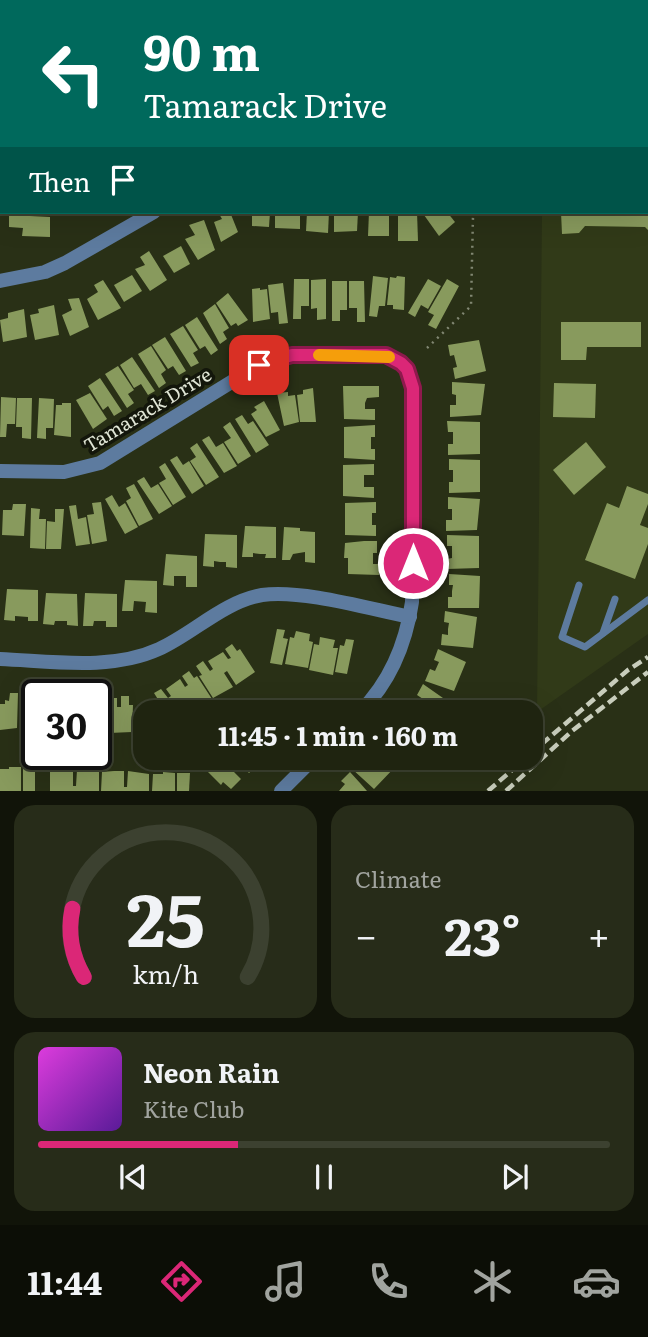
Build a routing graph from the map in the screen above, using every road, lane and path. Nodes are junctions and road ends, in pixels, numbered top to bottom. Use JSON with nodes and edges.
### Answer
{"nodes":[{"id":1,"x":151,"y":214,"type":"edge"},
{"id":2,"x":472,"y":214,"type":"edge"},
{"id":3,"x":0,"y":281,"type":"edge"},
{"id":4,"x":428,"y":348,"type":"dead end"},
{"id":5,"x":0,"y":471,"type":"edge"},
{"id":6,"x":579,"y":585,"type":"dead end"},
{"id":7,"x":615,"y":599,"type":"dead end"},
{"id":8,"x":648,"y":600,"type":"edge"},
{"id":9,"x":410,"y":617,"type":"junction"},
{"id":10,"x":603,"y":634,"type":"junction"},
{"id":11,"x":0,"y":659,"type":"edge"},
{"id":12,"x":369,"y":700,"type":"edge"},
{"id":13,"x":302,"y":770,"type":"edge"},
{"id":14,"x":281,"y":791,"type":"edge"}],
"edges":[{"from":1,"to":3,"type":"street"},
{"from":2,"to":4,"type":"path"},
{"from":5,"to":9,"type":"street","name":"Tamarack Drive"},
{"from":6,"to":10,"type":"lane"},
{"from":7,"to":10,"type":"lane"},
{"from":8,"to":10,"type":"lane"},
{"from":9,"to":11,"type":"street"},
{"from":9,"to":12,"type":"street","name":"Tamarack Drive"},
{"from":13,"to":14,"type":"street"}]}
